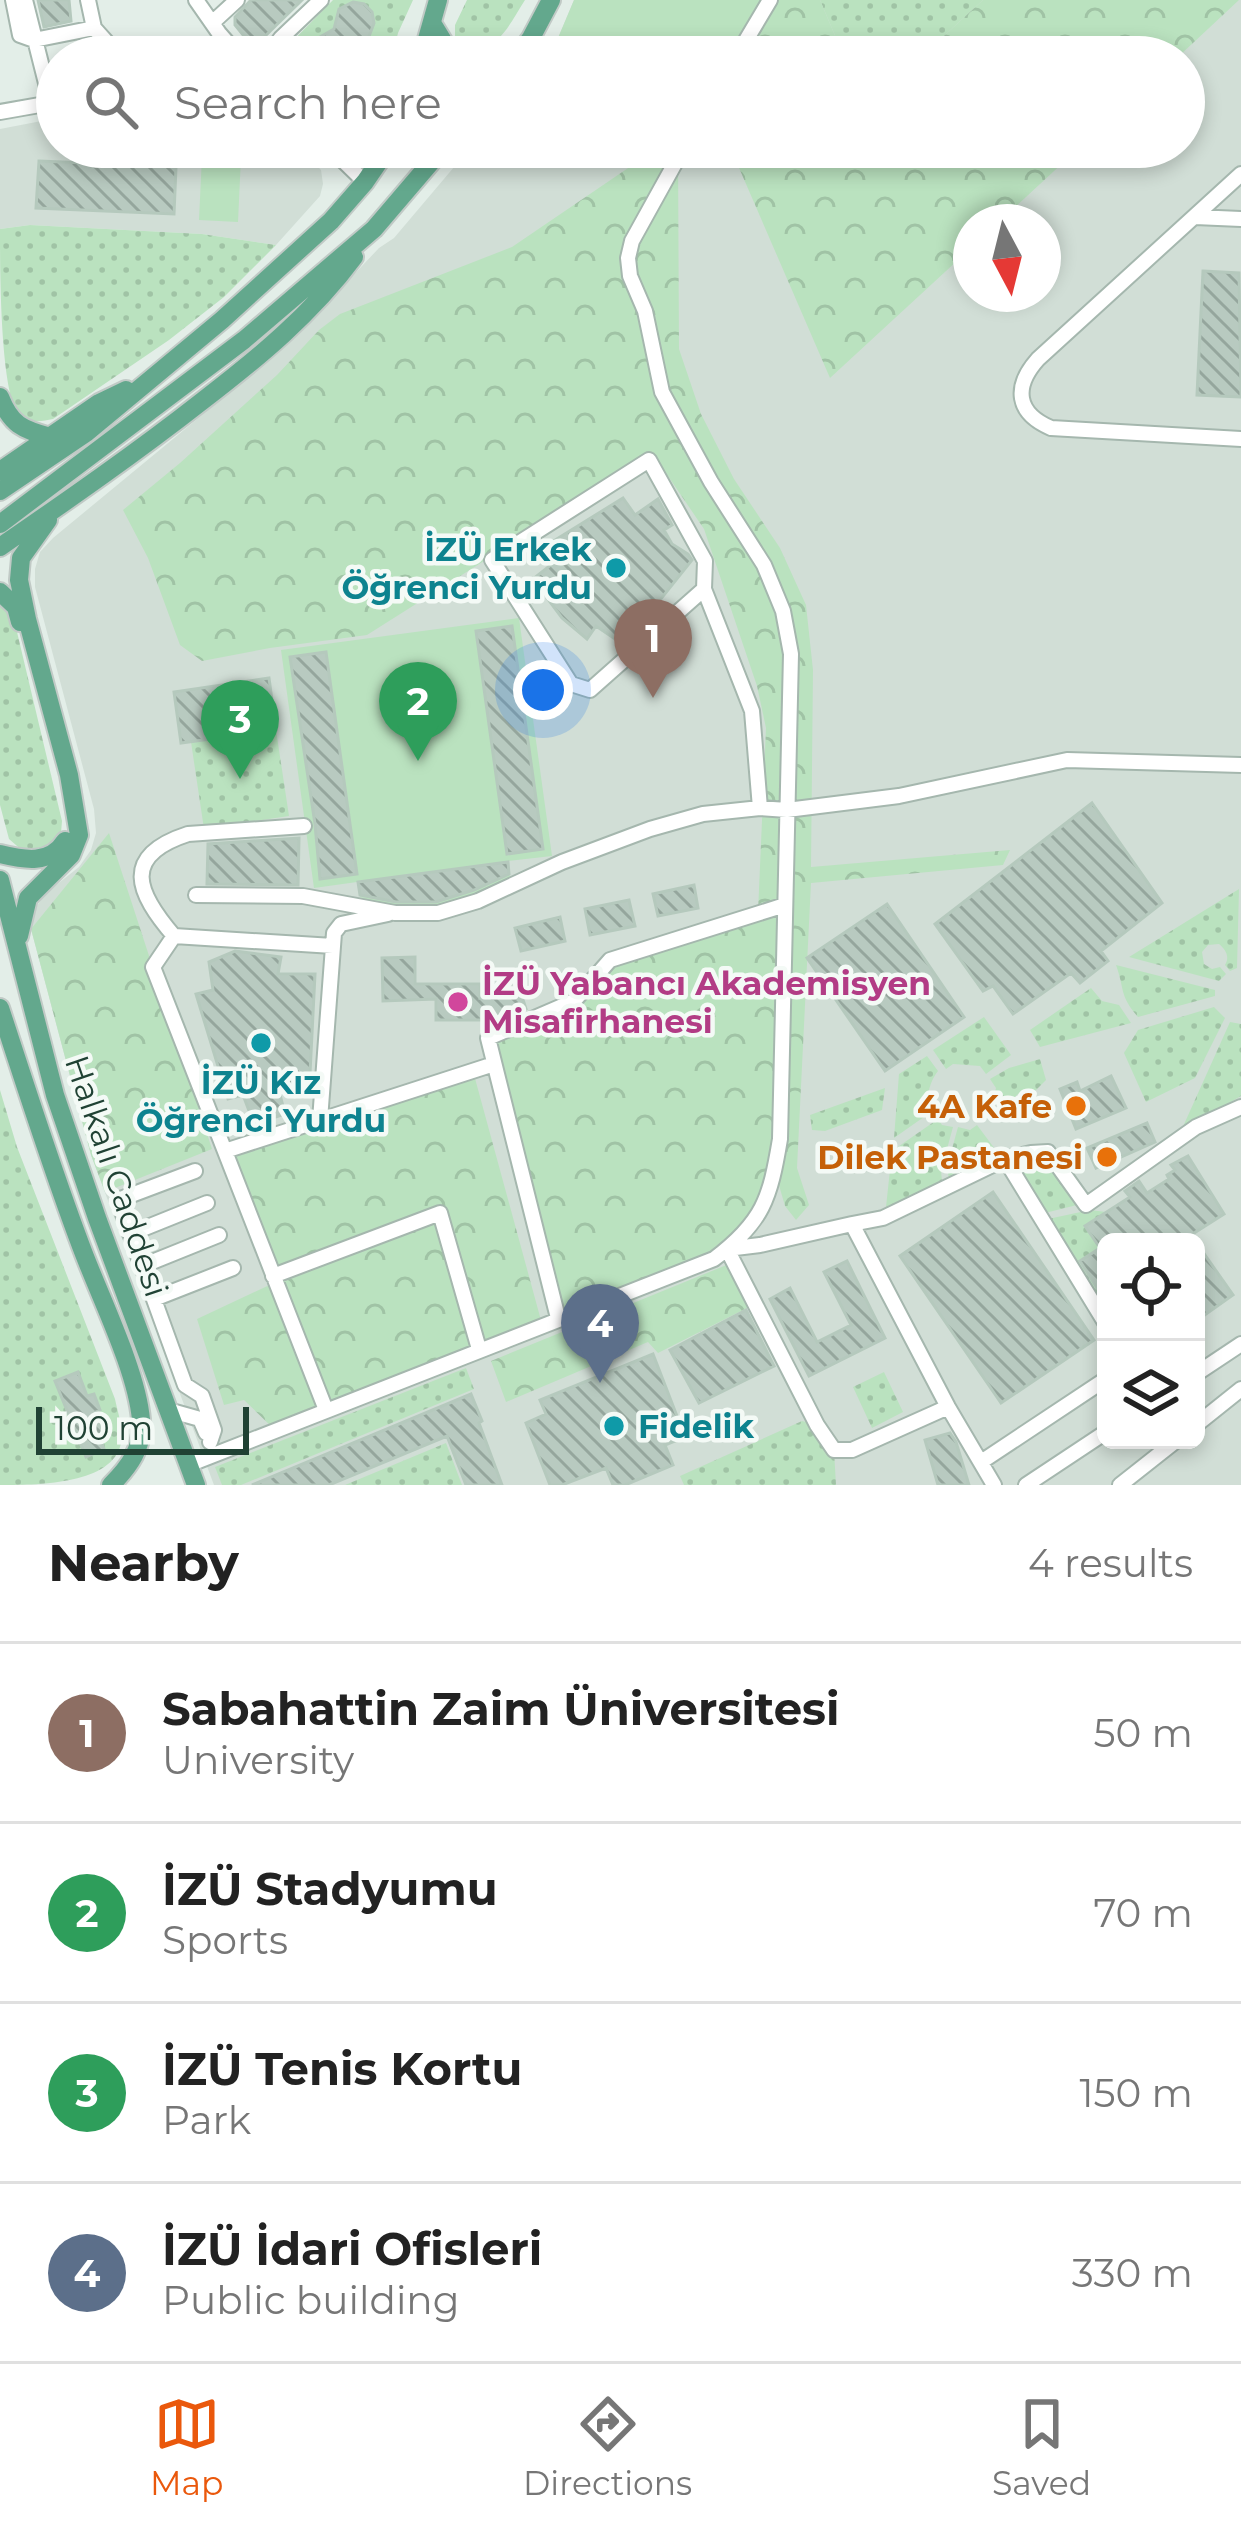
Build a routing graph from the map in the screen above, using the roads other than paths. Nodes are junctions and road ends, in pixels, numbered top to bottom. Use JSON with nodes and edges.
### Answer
{"nodes":[{"id":1,"x":13,"y":0,"type":"edge"},
{"id":2,"x":25,"y":0,"type":"edge"},
{"id":3,"x":88,"y":0,"type":"edge"},
{"id":4,"x":197,"y":0,"type":"edge"},
{"id":5,"x":237,"y":0,"type":"edge"},
{"id":6,"x":321,"y":0,"type":"edge"},
{"id":7,"x":438,"y":0,"type":"edge"},
{"id":8,"x":550,"y":0,"type":"edge"},
{"id":9,"x":770,"y":0,"type":"edge"},
{"id":10,"x":212,"y":23,"type":"junction"},
{"id":11,"x":432,"y":23,"type":"junction"},
{"id":12,"x":94,"y":28,"type":"junction"},
{"id":13,"x":54,"y":36,"type":"edge"},
{"id":14,"x":101,"y":36,"type":"edge"},
{"id":15,"x":223,"y":36,"type":"edge"},
{"id":16,"x":283,"y":36,"type":"edge"},
{"id":17,"x":428,"y":36,"type":"edge"},
{"id":18,"x":440,"y":36,"type":"edge"},
{"id":19,"x":532,"y":36,"type":"edge"},
{"id":20,"x":749,"y":36,"type":"edge"},
{"id":21,"x":34,"y":40,"type":"junction"},
{"id":22,"x":36,"y":47,"type":"edge"},
{"id":23,"x":36,"y":106,"type":"edge"},
{"id":24,"x":0,"y":112,"type":"edge"},
{"id":25,"x":351,"y":168,"type":"edge"},
{"id":26,"x":375,"y":168,"type":"edge"},
{"id":27,"x":426,"y":168,"type":"edge"},
{"id":28,"x":672,"y":168,"type":"edge"},
{"id":29,"x":1241,"y":175,"type":"edge"},
{"id":30,"x":365,"y":182,"type":"junction"},
{"id":31,"x":1195,"y":217,"type":"junction"},
{"id":32,"x":1241,"y":219,"type":"edge"},
{"id":33,"x":374,"y":229,"type":"junction"},
{"id":34,"x":157,"y":374,"type":"junction"},
{"id":35,"x":0,"y":398,"type":"edge"},
{"id":36,"x":50,"y":436,"type":"junction"},
{"id":37,"x":1241,"y":439,"type":"edge"},
{"id":38,"x":0,"y":471,"type":"edge"},
{"id":39,"x":0,"y":491,"type":"edge"},
{"id":40,"x":58,"y":506,"type":"junction"},
{"id":41,"x":0,"y":524,"type":"edge"},
{"id":42,"x":0,"y":547,"type":"edge"},
{"id":43,"x":704,"y":589,"type":"junction"},
{"id":44,"x":0,"y":592,"type":"edge"},
{"id":45,"x":1241,"y":765,"type":"edge"},
{"id":46,"x":760,"y":808,"type":"junction"},
{"id":47,"x":788,"y":810,"type":"junction"},
{"id":48,"x":304,"y":826,"type":"dead end"},
{"id":49,"x":0,"y":854,"type":"edge"},
{"id":50,"x":0,"y":880,"type":"edge"},
{"id":51,"x":196,"y":895,"type":"dead end"},
{"id":52,"x":785,"y":905,"type":"junction"},
{"id":53,"x":395,"y":913,"type":"junction"},
{"id":54,"x":175,"y":936,"type":"junction"},
{"id":55,"x":17,"y":946,"type":"junction"},
{"id":56,"x":333,"y":946,"type":"junction"},
{"id":57,"x":0,"y":1008,"type":"edge"},
{"id":58,"x":494,"y":1064,"type":"junction"},
{"id":59,"x":1241,"y":1107,"type":"edge"},
{"id":60,"x":320,"y":1120,"type":"junction"},
{"id":61,"x":225,"y":1151,"type":"junction"},
{"id":62,"x":1005,"y":1160,"type":"junction"},
{"id":63,"x":195,"y":1171,"type":"dead end"},
{"id":64,"x":207,"y":1203,"type":"dead end"},
{"id":65,"x":852,"y":1224,"type":"junction"},
{"id":66,"x":130,"y":1234,"type":"junction"},
{"id":67,"x":219,"y":1235,"type":"dead end"},
{"id":68,"x":727,"y":1249,"type":"junction"},
{"id":69,"x":142,"y":1266,"type":"junction"},
{"id":70,"x":233,"y":1268,"type":"dead end"},
{"id":71,"x":273,"y":1276,"type":"junction"},
{"id":72,"x":154,"y":1299,"type":"junction"},
{"id":73,"x":1097,"y":1309,"type":"edge"},
{"id":74,"x":558,"y":1318,"type":"junction"},
{"id":75,"x":1241,"y":1344,"type":"edge"},
{"id":76,"x":479,"y":1349,"type":"junction"},
{"id":77,"x":1205,"y":1368,"type":"edge"},
{"id":78,"x":1097,"y":1385,"type":"edge"},
{"id":79,"x":1241,"y":1389,"type":"edge"},
{"id":80,"x":948,"y":1408,"type":"junction"},
{"id":81,"x":168,"y":1410,"type":"junction"},
{"id":82,"x":326,"y":1410,"type":"junction"},
{"id":83,"x":204,"y":1416,"type":"junction"},
{"id":84,"x":1205,"y":1418,"type":"edge"},
{"id":85,"x":1097,"y":1438,"type":"edge"},
{"id":86,"x":210,"y":1449,"type":"junction"},
{"id":87,"x":1166,"y":1449,"type":"edge"},
{"id":88,"x":981,"y":1462,"type":"junction"},
{"id":89,"x":188,"y":1465,"type":"junction"},
{"id":90,"x":1033,"y":1484,"type":"edge"},
{"id":91,"x":111,"y":1485,"type":"edge"},
{"id":92,"x":196,"y":1485,"type":"edge"},
{"id":93,"x":994,"y":1485,"type":"edge"},
{"id":94,"x":1120,"y":1485,"type":"edge"}],
"edges":[{"from":1,"to":21,"type":"street"},
{"from":2,"to":21,"type":"street"},
{"from":3,"to":12,"type":"street"},
{"from":4,"to":10,"type":"street"},
{"from":5,"to":10,"type":"street"},
{"from":6,"to":16,"type":"street"},
{"from":7,"to":11,"type":"main road"},
{"from":8,"to":19,"type":"main road"},
{"from":9,"to":20,"type":"street"},
{"from":10,"to":15,"type":"street"},
{"from":11,"to":17,"type":"main road"},
{"from":11,"to":18,"type":"main road"},
{"from":12,"to":13,"type":"street"},
{"from":12,"to":14,"type":"street"},
{"from":21,"to":22,"type":"street"},
{"from":23,"to":24,"type":"street"},
{"from":25,"to":30,"type":"street"},
{"from":26,"to":30,"type":"main road"},
{"from":27,"to":33,"type":"main road"},
{"from":28,"to":47,"type":"street"},
{"from":29,"to":31,"type":"street"},
{"from":30,"to":34,"type":"main road"},
{"from":31,"to":32,"type":"street"},
{"from":31,"to":37,"type":"street"},
{"from":33,"to":40,"type":"main road"},
{"from":33,"to":41,"type":"main road"},
{"from":34,"to":36,"type":"main road"},
{"from":34,"to":39,"type":"main road"},
{"from":35,"to":36,"type":"main road"},
{"from":36,"to":38,"type":"main road"},
{"from":40,"to":42,"type":"main road"},
{"from":40,"to":55,"type":"main road"},
{"from":43,"to":43,"type":"street"},
{"from":43,"to":46,"type":"street"},
{"from":44,"to":49,"type":"main road"},
{"from":45,"to":47,"type":"street"},
{"from":46,"to":47,"type":"street"},
{"from":46,"to":53,"type":"street"},
{"from":47,"to":52,"type":"street"},
{"from":48,"to":54,"type":"street"},
{"from":50,"to":55,"type":"main road","name":"Halkalı Caddesi"},
{"from":51,"to":53,"type":"street"},
{"from":52,"to":58,"type":"street"},
{"from":52,"to":68,"type":"street"},
{"from":53,"to":56,"type":"street"},
{"from":54,"to":56,"type":"street"},
{"from":54,"to":61,"type":"street"},
{"from":55,"to":81,"type":"main road","name":"Halkalı Caddesi"},
{"from":56,"to":60,"type":"street"},
{"from":57,"to":91,"type":"main road","name":"Halkalı Caddesi"},
{"from":58,"to":60,"type":"street"},
{"from":58,"to":74,"type":"street"},
{"from":59,"to":62,"type":"street"},
{"from":60,"to":61,"type":"street"},
{"from":61,"to":71,"type":"street"},
{"from":62,"to":65,"type":"street"},
{"from":62,"to":73,"type":"street"},
{"from":63,"to":66,"type":"street"},
{"from":64,"to":66,"type":"street"},
{"from":65,"to":68,"type":"street"},
{"from":65,"to":80,"type":"street"},
{"from":66,"to":69,"type":"street"},
{"from":67,"to":69,"type":"street"},
{"from":68,"to":74,"type":"street"},
{"from":68,"to":80,"type":"street"},
{"from":69,"to":72,"type":"street"},
{"from":70,"to":72,"type":"street"},
{"from":71,"to":76,"type":"street"},
{"from":71,"to":82,"type":"street"},
{"from":72,"to":83,"type":"street"},
{"from":74,"to":76,"type":"street"},
{"from":75,"to":77,"type":"street"},
{"from":76,"to":82,"type":"street"},
{"from":78,"to":88,"type":"street"},
{"from":79,"to":84,"type":"street"},
{"from":80,"to":88,"type":"street"},
{"from":81,"to":83,"type":"street"},
{"from":81,"to":89,"type":"main road","name":"Halkalı Caddesi"},
{"from":82,"to":86,"type":"street"},
{"from":83,"to":86,"type":"street"},
{"from":85,"to":90,"type":"street"},
{"from":86,"to":89,"type":"street"},
{"from":87,"to":94,"type":"street"},
{"from":88,"to":93,"type":"street"},
{"from":89,"to":92,"type":"main road","name":"Halkalı Caddesi"}]}
